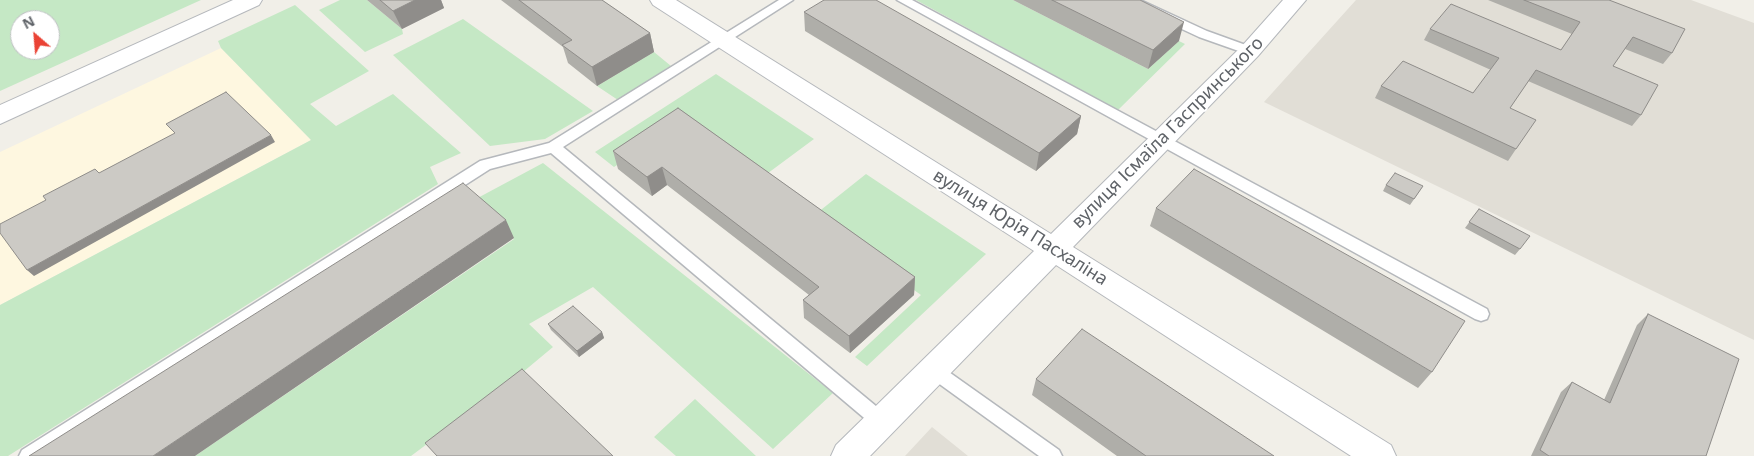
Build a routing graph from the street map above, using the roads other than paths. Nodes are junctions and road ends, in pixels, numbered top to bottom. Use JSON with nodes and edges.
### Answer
{"nodes":[{"id":1,"x":251,"y":0,"type":"edge"},
{"id":2,"x":661,"y":0,"type":"edge"},
{"id":3,"x":787,"y":0,"type":"edge"},
{"id":4,"x":903,"y":0,"type":"edge"},
{"id":5,"x":1130,"y":0,"type":"edge"},
{"id":6,"x":1295,"y":0,"type":"edge"},
{"id":7,"x":724,"y":40,"type":"junction"},
{"id":8,"x":1250,"y":51,"type":"junction"},
{"id":9,"x":0,"y":115,"type":"edge"},
{"id":10,"x":1161,"y":141,"type":"junction"},
{"id":11,"x":553,"y":147,"type":"junction"},
{"id":12,"x":1054,"y":249,"type":"junction"},
{"id":13,"x":1481,"y":314,"type":"dead end"},
{"id":14,"x":933,"y":370,"type":"junction"},
{"id":15,"x":882,"y":422,"type":"junction"},
{"id":16,"x":28,"y":456,"type":"edge"},
{"id":17,"x":848,"y":456,"type":"edge"},
{"id":18,"x":1053,"y":456,"type":"edge"},
{"id":19,"x":1379,"y":456,"type":"edge"}],
"edges":[{"from":1,"to":9,"type":"street"},
{"from":2,"to":7,"type":"street","name":"вулиця Юрія Пасхаліна"},
{"from":3,"to":7,"type":"lane"},
{"from":4,"to":10,"type":"lane"},
{"from":5,"to":8,"type":"lane"},
{"from":6,"to":8,"type":"street","name":"вулиця Ісмаїла Гаспринського"},
{"from":7,"to":11,"type":"lane"},
{"from":7,"to":12,"type":"street","name":"вулиця Юрія Пасхаліна"},
{"from":8,"to":10,"type":"street","name":"вулиця Ісмаїла Гаспринського"},
{"from":10,"to":12,"type":"street","name":"вулиця Ісмаїла Гаспринського"},
{"from":10,"to":13,"type":"lane"},
{"from":11,"to":15,"type":"lane"},
{"from":11,"to":16,"type":"lane"},
{"from":12,"to":14,"type":"street","name":"вулиця Ісмаїла Гаспринського"},
{"from":12,"to":19,"type":"street","name":"вулиця Юрія Пасхаліна"},
{"from":14,"to":15,"type":"street","name":"вулиця Ісмаїла Гаспринського"},
{"from":14,"to":18,"type":"lane"},
{"from":15,"to":17,"type":"street","name":"вулиця Ісмаїла Гаспринського"}]}
